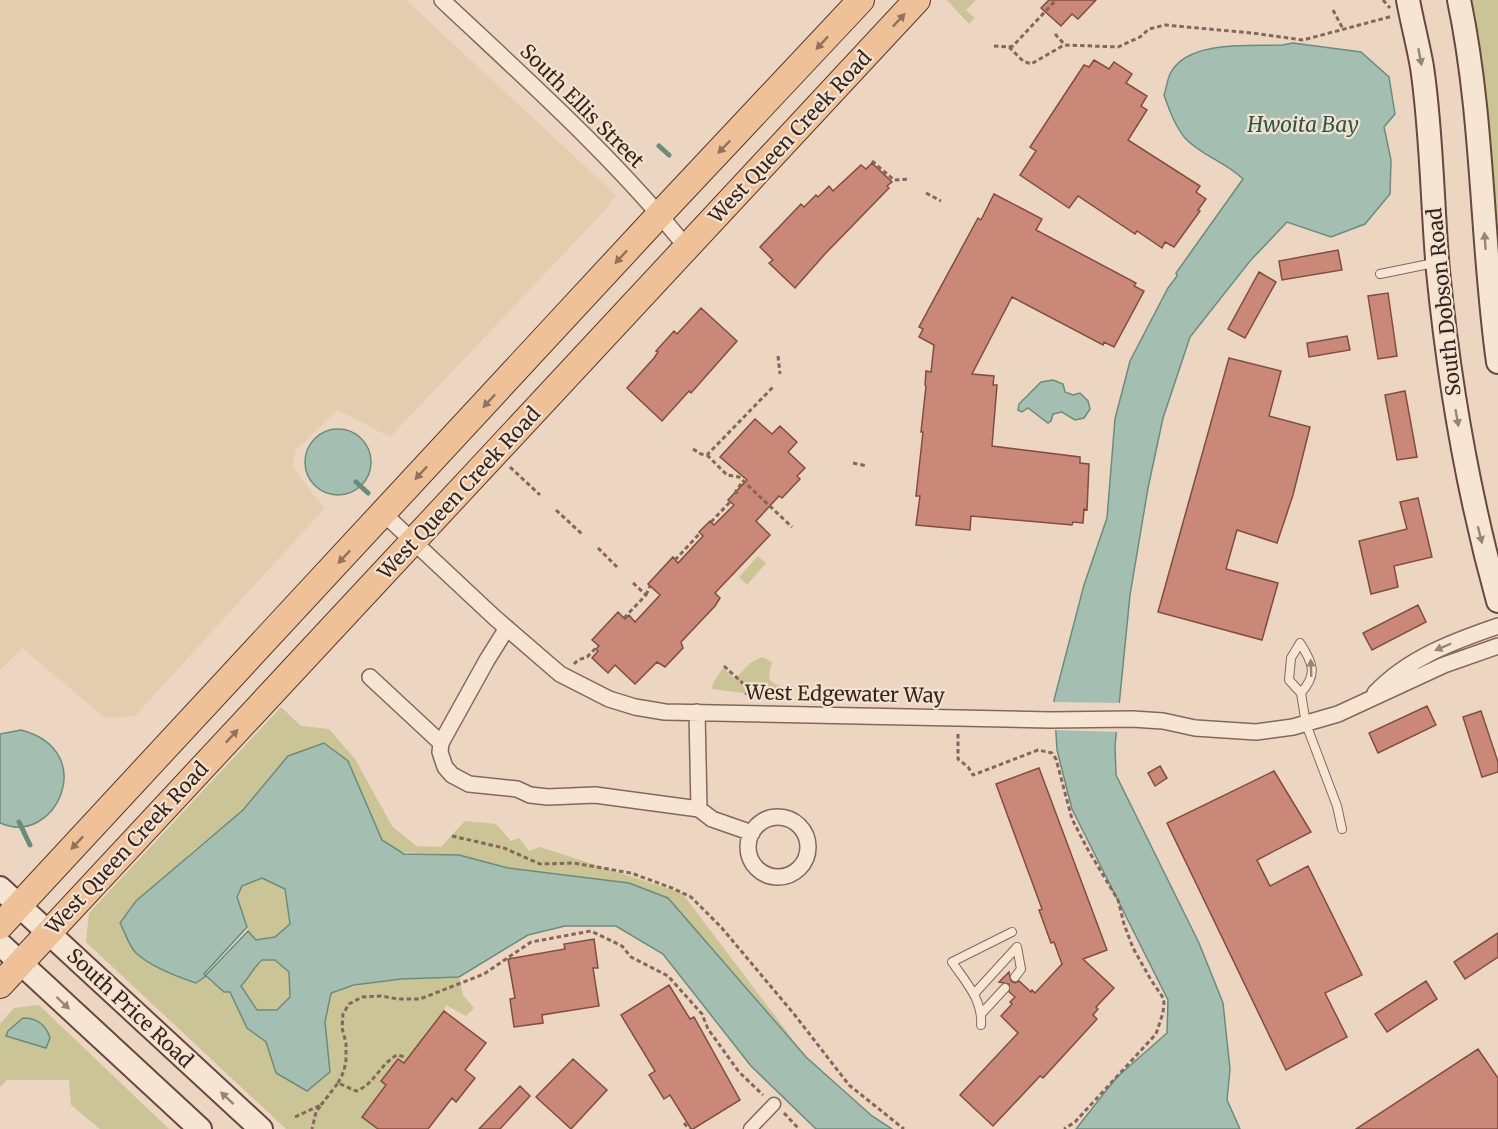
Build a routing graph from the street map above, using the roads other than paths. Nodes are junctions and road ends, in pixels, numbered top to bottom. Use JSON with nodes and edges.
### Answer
{"nodes":[{"id":1,"x":442,"y":0,"type":"edge"},
{"id":2,"x":861,"y":0,"type":"edge"},
{"id":3,"x":917,"y":0,"type":"edge"},
{"id":4,"x":1459,"y":0,"type":"edge"},
{"id":5,"x":1401,"y":8,"type":"edge"},
{"id":6,"x":660,"y":214,"type":"junction"},
{"id":7,"x":687,"y":248,"type":"junction"},
{"id":8,"x":1437,"y":262,"type":"junction"},
{"id":9,"x":1380,"y":274,"type":"dead end"},
{"id":10,"x":1498,"y":362,"type":"edge"},
{"id":11,"x":384,"y":514,"type":"junction"},
{"id":12,"x":413,"y":542,"type":"junction"},
{"id":13,"x":1498,"y":601,"type":"edge"},
{"id":14,"x":1498,"y":626,"type":"edge"},
{"id":15,"x":507,"y":628,"type":"junction"},
{"id":16,"x":1498,"y":646,"type":"edge"},
{"id":17,"x":370,"y":677,"type":"dead end"},
{"id":18,"x":1301,"y":693,"type":"junction"},
{"id":19,"x":1369,"y":700,"type":"junction"},
{"id":20,"x":697,"y":712,"type":"junction"},
{"id":21,"x":1306,"y":724,"type":"junction"},
{"id":22,"x":441,"y":743,"type":"junction"},
{"id":23,"x":699,"y":809,"type":"junction"},
{"id":24,"x":1342,"y":829,"type":"dead end"},
{"id":25,"x":752,"y":833,"type":"dead end"},
{"id":26,"x":0,"y":888,"type":"edge"},
{"id":27,"x":19,"y":905,"type":"junction"},
{"id":28,"x":0,"y":926,"type":"edge"},
{"id":29,"x":1012,"y":932,"type":"dead end"},
{"id":30,"x":49,"y":933,"type":"junction"},
{"id":31,"x":0,"y":944,"type":"edge"},
{"id":32,"x":20,"y":963,"type":"junction"},
{"id":33,"x":1015,"y":977,"type":"dead end"},
{"id":34,"x":0,"y":985,"type":"edge"},
{"id":35,"x":1005,"y":988,"type":"dead end"},
{"id":36,"x":974,"y":994,"type":"junction"},
{"id":37,"x":982,"y":1013,"type":"junction"},
{"id":38,"x":981,"y":1025,"type":"dead end"},
{"id":39,"x":774,"y":1104,"type":"road end"},
{"id":40,"x":200,"y":1129,"type":"edge"},
{"id":41,"x":261,"y":1129,"type":"edge"},
{"id":42,"x":750,"y":1129,"type":"edge"}],
"edges":[{"from":1,"to":6,"type":"street","name":"South Ellis Street"},
{"from":2,"to":6,"type":"main road","name":"West Queen Creek Road","one_way":true},
{"from":7,"to":3,"type":"main road","name":"West Queen Creek Road","one_way":true},
{"from":10,"to":4,"type":"main road","one_way":true},
{"from":5,"to":8,"type":"main road","name":"South Dobson Road","one_way":true},
{"from":6,"to":7,"type":"street","name":"South Ellis Street"},
{"from":6,"to":11,"type":"main road","name":"West Queen Creek Road","one_way":true},
{"from":7,"to":12,"type":"main road","name":"West Queen Creek Road"},
{"from":8,"to":9,"type":"lane"},
{"from":8,"to":13,"type":"main road","name":"South Dobson Road","one_way":true},
{"from":11,"to":12,"type":"street","name":"West Edgewater Way"},
{"from":11,"to":27,"type":"main road","name":"West Queen Creek Road","one_way":true},
{"from":12,"to":15,"type":"street","name":"West Edgewater Way"},
{"from":30,"to":12,"type":"main road","name":"West Queen Creek Road","one_way":true},
{"from":14,"to":19,"type":"street","name":"West Edgewater Way","one_way":true},
{"from":15,"to":20,"type":"street","name":"West Edgewater Way"},
{"from":15,"to":22,"type":"street"},
{"from":16,"to":19,"type":"street","name":"West Edgewater Way"},
{"from":17,"to":22,"type":"street"},
{"from":18,"to":18,"type":"lane","one_way":true},
{"from":18,"to":21,"type":"lane"},
{"from":19,"to":21,"type":"street","name":"West Edgewater Way"},
{"from":20,"to":21,"type":"street","name":"West Edgewater Way"},
{"from":20,"to":23,"type":"street"},
{"from":21,"to":24,"type":"lane"},
{"from":22,"to":23,"type":"street"},
{"from":23,"to":25,"type":"street"},
{"from":26,"to":27,"type":"main road","name":"South Price Road"},
{"from":27,"to":28,"type":"main road","name":"West Queen Creek Road"},
{"from":27,"to":30,"type":"main road","name":"South Price Road"},
{"from":29,"to":36,"type":"lane"},
{"from":30,"to":32,"type":"main road","name":"West Queen Creek Road"},
{"from":41,"to":30,"type":"main road","name":"South Price Road","one_way":true},
{"from":31,"to":32,"type":"main road","name":"South Price Road"},
{"from":32,"to":34,"type":"main road","name":"West Queen Creek Road"},
{"from":32,"to":40,"type":"main road","name":"South Price Road","one_way":true},
{"from":33,"to":36,"type":"lane"},
{"from":35,"to":37,"type":"lane"},
{"from":36,"to":37,"type":"lane"},
{"from":37,"to":38,"type":"lane"},
{"from":39,"to":42,"type":"street"}]}
